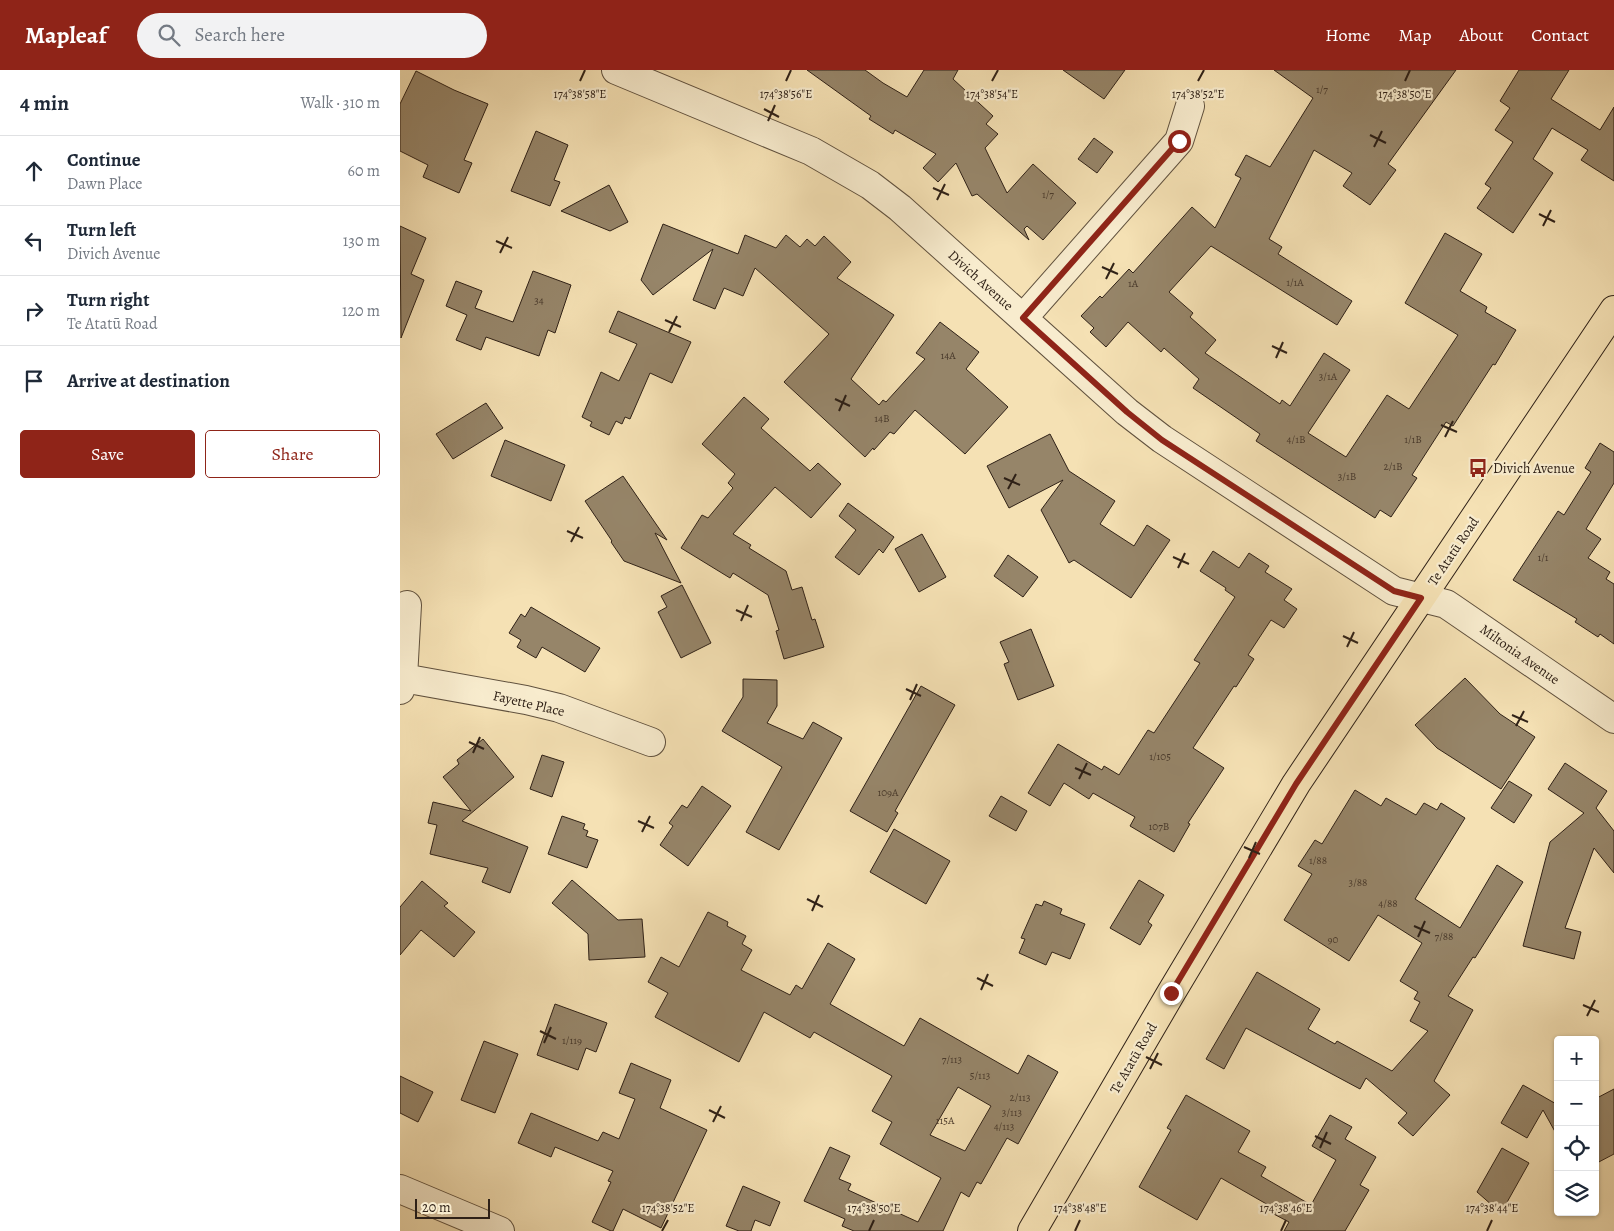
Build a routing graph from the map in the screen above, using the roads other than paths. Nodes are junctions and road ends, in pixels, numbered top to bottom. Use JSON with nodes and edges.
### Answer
{"nodes":[{"id":1,"x":616,"y":70,"type":"edge"},
{"id":2,"x":1190,"y":106,"type":"dead end"},
{"id":3,"x":1614,"y":310,"type":"edge"},
{"id":4,"x":1023,"y":318,"type":"junction"},
{"id":5,"x":1421,"y":598,"type":"junction"},
{"id":6,"x":407,"y":605,"type":"dead end"},
{"id":7,"x":402,"y":684,"type":"edge"},
{"id":8,"x":1614,"y":719,"type":"edge"},
{"id":9,"x":651,"y":742,"type":"dead end"},
{"id":10,"x":400,"y":1189,"type":"edge"},
{"id":11,"x":500,"y":1231,"type":"edge"},
{"id":12,"x":1032,"y":1231,"type":"edge"}],
"edges":[{"from":1,"to":4,"type":"street","name":"Divich Avenue"},
{"from":2,"to":4,"type":"street"},
{"from":3,"to":5,"type":"main road","name":"Te Atatū Road"},
{"from":4,"to":5,"type":"street","name":"Divich Avenue"},
{"from":5,"to":8,"type":"street","name":"Miltonia Avenue"},
{"from":5,"to":12,"type":"main road","name":"Te Atatū Road"},
{"from":6,"to":7,"type":"street"},
{"from":7,"to":9,"type":"street","name":"Fayette Place"},
{"from":10,"to":11,"type":"street"}]}
